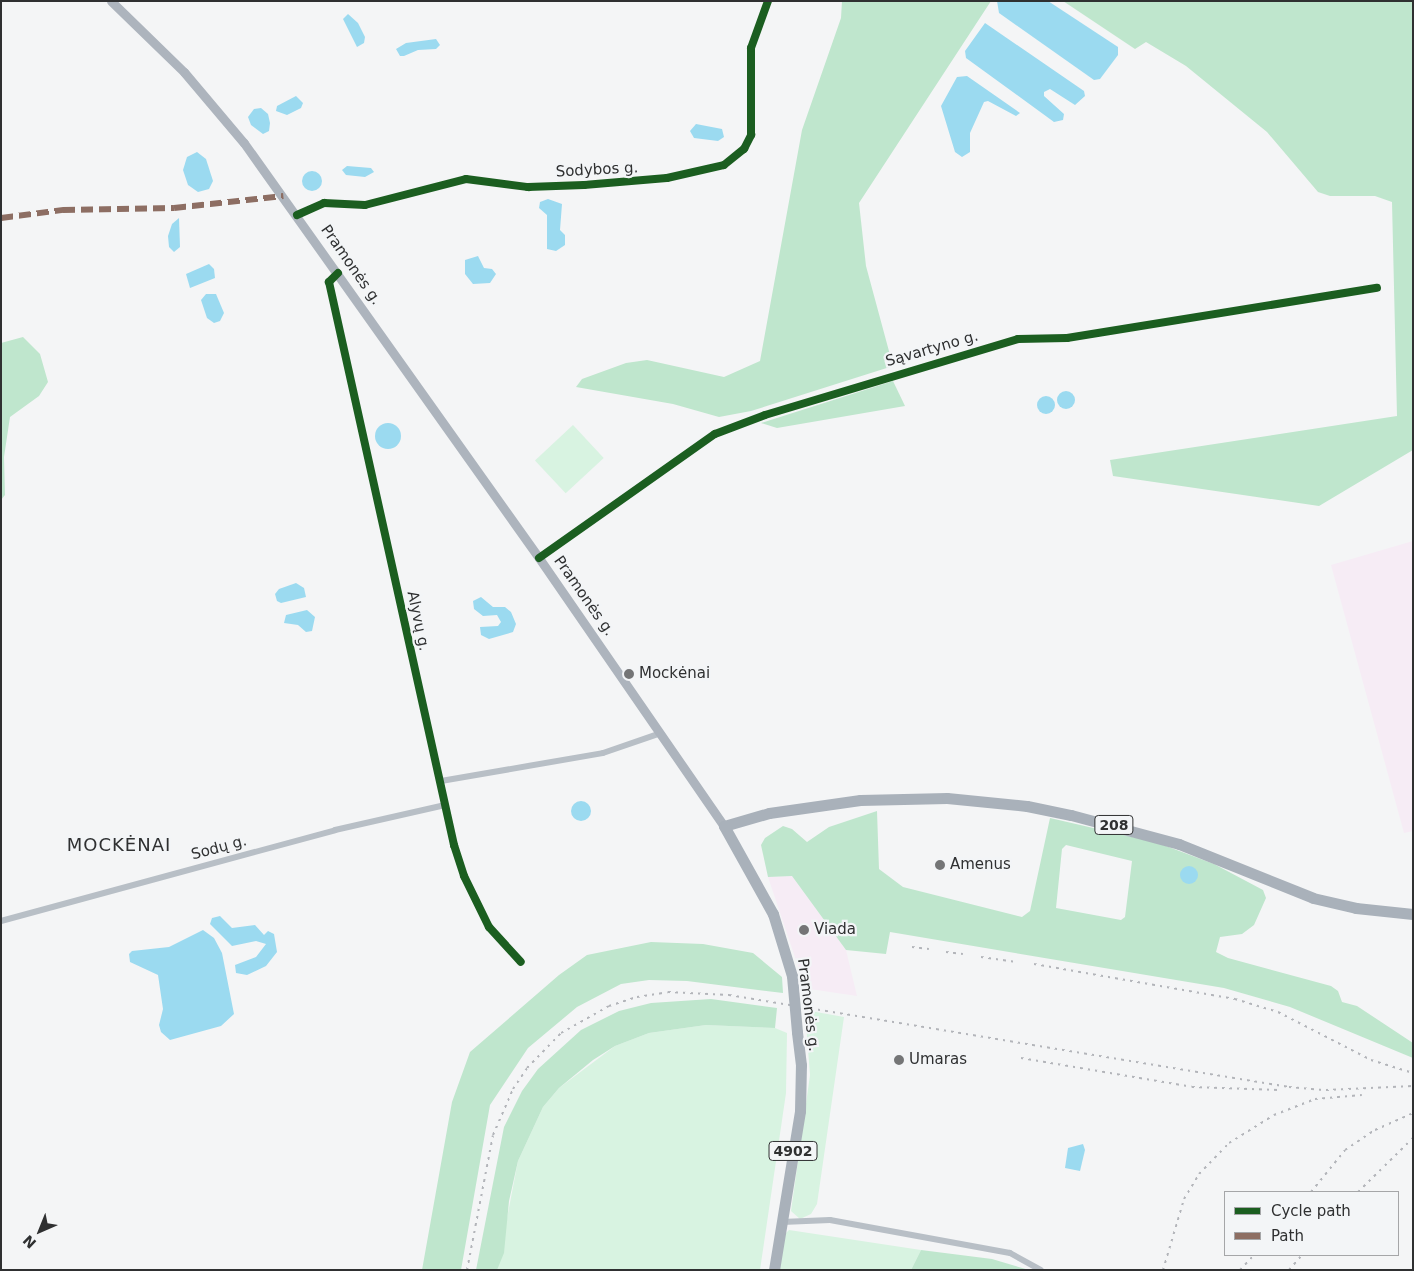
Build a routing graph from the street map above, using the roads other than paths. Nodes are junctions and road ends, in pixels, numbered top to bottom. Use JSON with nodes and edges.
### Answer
{"nodes":[{"id":1,"x":111,"y":1,"type":"edge"},
{"id":2,"x":768,"y":1,"type":"edge"},
{"id":3,"x":297,"y":215,"type":"junction"},
{"id":4,"x":338,"y":273,"type":"junction"},
{"id":5,"x":1377,"y":288,"type":"dead end"},
{"id":6,"x":539,"y":558,"type":"junction"},
{"id":7,"x":661,"y":734,"type":"junction"},
{"id":8,"x":441,"y":781,"type":"junction"},
{"id":9,"x":445,"y":805,"type":"junction"},
{"id":10,"x":724,"y":826,"type":"junction"},
{"id":11,"x":1413,"y":914,"type":"edge"},
{"id":12,"x":1,"y":921,"type":"edge"},
{"id":13,"x":521,"y":962,"type":"dead end"},
{"id":14,"x":782,"y":1222,"type":"junction"},
{"id":15,"x":774,"y":1270,"type":"edge"},
{"id":16,"x":1041,"y":1270,"type":"edge"}],
"edges":[{"from":1,"to":3,"type":"main road","name":"Pramonės g.","number":"4902"},
{"from":2,"to":3,"type":"street","name":"Sodybos g."},
{"from":3,"to":4,"type":"main road","name":"Pramonės g.","number":"4902"},
{"from":4,"to":6,"type":"main road","name":"Pramonės g.","number":"4902"},
{"from":4,"to":8,"type":"street","name":"Alyvų g."},
{"from":5,"to":6,"type":"street","name":"Sąvartyno g."},
{"from":6,"to":7,"type":"main road","name":"Pramonės g.","number":"4902"},
{"from":7,"to":8,"type":"street"},
{"from":7,"to":10,"type":"main road","name":"Pramonės g.","number":"4902"},
{"from":8,"to":9,"type":"street","name":"Alyvų g."},
{"from":9,"to":12,"type":"street","name":"Sodų g."},
{"from":9,"to":13,"type":"street","name":"Alyvų g."},
{"from":10,"to":11,"type":"highway","number":"208"},
{"from":10,"to":14,"type":"highway","name":"Pramonės g.","number":"4902","bridge":true},
{"from":14,"to":15,"type":"highway","name":"Pramonės g.","number":"4902"},
{"from":14,"to":16,"type":"street"}]}
